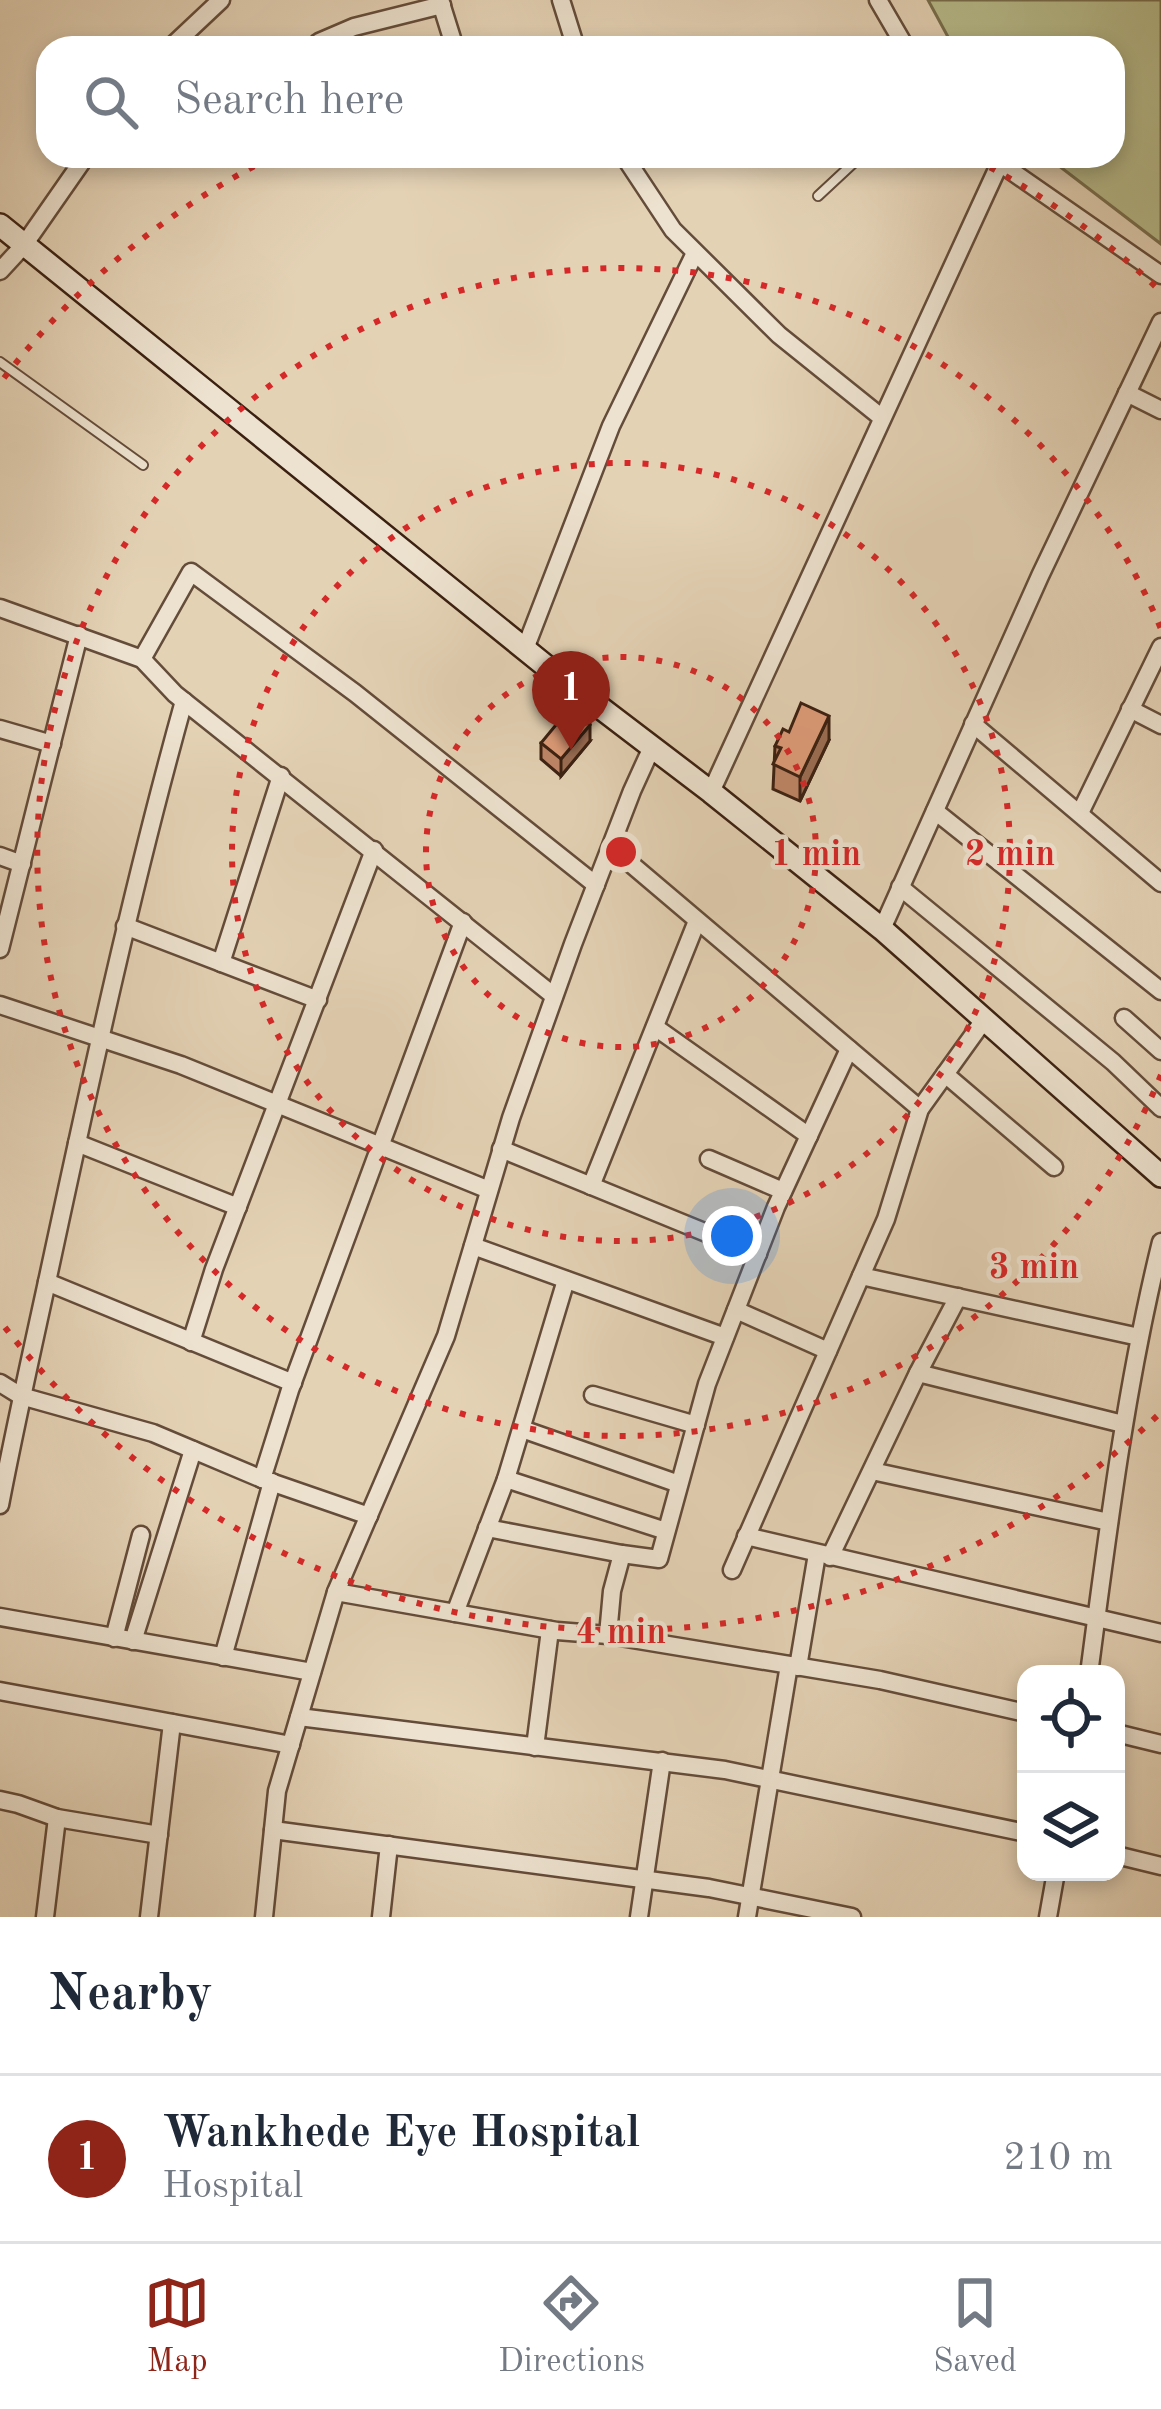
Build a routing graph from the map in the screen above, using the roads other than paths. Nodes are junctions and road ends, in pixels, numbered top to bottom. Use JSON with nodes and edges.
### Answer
{"nodes":[{"id":1,"x":221,"y":0,"type":"edge"},
{"id":2,"x":560,"y":0,"type":"edge"},
{"id":3,"x":878,"y":0,"type":"edge"},
{"id":4,"x":441,"y":3,"type":"edge"},
{"id":5,"x":183,"y":36,"type":"edge"},
{"id":6,"x":334,"y":36,"type":"edge"},
{"id":7,"x":451,"y":36,"type":"edge"},
{"id":8,"x":572,"y":36,"type":"edge"},
{"id":9,"x":899,"y":36,"type":"edge"},
{"id":10,"x":78,"y":168,"type":"edge"},
{"id":11,"x":632,"y":168,"type":"edge"},
{"id":12,"x":848,"y":168,"type":"edge"},
{"id":13,"x":992,"y":168,"type":"edge"},
{"id":14,"x":1007,"y":168,"type":"edge"},
{"id":15,"x":818,"y":196,"type":"dead end"},
{"id":16,"x":0,"y":225,"type":"edge"},
{"id":17,"x":24,"y":245,"type":"junction"},
{"id":18,"x":695,"y":253,"type":"junction"},
{"id":19,"x":0,"y":271,"type":"edge"},
{"id":20,"x":1161,"y":275,"type":"edge"},
{"id":21,"x":1161,"y":322,"type":"edge"},
{"id":22,"x":0,"y":362,"type":"edge"},
{"id":23,"x":1127,"y":393,"type":"junction"},
{"id":24,"x":1161,"y":410,"type":"edge"},
{"id":25,"x":881,"y":417,"type":"junction"},
{"id":26,"x":143,"y":465,"type":"dead end"},
{"id":27,"x":0,"y":608,"type":"edge"},
{"id":28,"x":79,"y":635,"type":"junction"},
{"id":29,"x":1161,"y":647,"type":"edge"},
{"id":30,"x":525,"y":649,"type":"junction"},
{"id":31,"x":142,"y":659,"type":"junction"},
{"id":32,"x":184,"y":701,"type":"junction"},
{"id":33,"x":1130,"y":709,"type":"junction"},
{"id":34,"x":974,"y":724,"type":"junction"},
{"id":35,"x":1161,"y":725,"type":"edge"},
{"id":36,"x":0,"y":729,"type":"edge"},
{"id":37,"x":52,"y":744,"type":"junction"},
{"id":38,"x":652,"y":748,"type":"junction"},
{"id":39,"x":281,"y":776,"type":"junction"},
{"id":40,"x":711,"y":791,"type":"junction"},
{"id":41,"x":934,"y":811,"type":"junction"},
{"id":42,"x":1079,"y":813,"type":"junction"},
{"id":43,"x":610,"y":847,"type":"junction"},
{"id":44,"x":374,"y":850,"type":"junction"},
{"id":45,"x":0,"y":856,"type":"edge"},
{"id":46,"x":22,"y":863,"type":"junction"},
{"id":47,"x":1161,"y":883,"type":"edge"},
{"id":48,"x":596,"y":885,"type":"junction"},
{"id":49,"x":900,"y":887,"type":"junction"},
{"id":50,"x":698,"y":921,"type":"junction"},
{"id":51,"x":463,"y":922,"type":"junction"},
{"id":52,"x":125,"y":926,"type":"junction"},
{"id":53,"x":882,"y":929,"type":"junction"},
{"id":54,"x":0,"y":949,"type":"edge"},
{"id":55,"x":221,"y":963,"type":"junction"},
{"id":56,"x":1161,"y":991,"type":"edge"},
{"id":57,"x":554,"y":996,"type":"junction"},
{"id":58,"x":318,"y":1000,"type":"junction"},
{"id":59,"x":0,"y":1005,"type":"edge"},
{"id":60,"x":1124,"y":1018,"type":"dead end"},
{"id":61,"x":984,"y":1020,"type":"junction"},
{"id":62,"x":655,"y":1028,"type":"junction"},
{"id":63,"x":99,"y":1038,"type":"junction"},
{"id":64,"x":849,"y":1049,"type":"junction"},
{"id":65,"x":1161,"y":1051,"type":"edge"},
{"id":66,"x":945,"y":1074,"type":"junction"},
{"id":67,"x":278,"y":1104,"type":"junction"},
{"id":68,"x":1161,"y":1108,"type":"edge"},
{"id":69,"x":920,"y":1109,"type":"junction"},
{"id":70,"x":809,"y":1136,"type":"junction"},
{"id":71,"x":77,"y":1143,"type":"junction"},
{"id":72,"x":380,"y":1144,"type":"junction"},
{"id":73,"x":501,"y":1149,"type":"junction"},
{"id":74,"x":709,"y":1159,"type":"dead end"},
{"id":75,"x":1054,"y":1167,"type":"dead end"},
{"id":76,"x":1161,"y":1177,"type":"edge"},
{"id":77,"x":591,"y":1186,"type":"junction"},
{"id":78,"x":489,"y":1190,"type":"junction"},
{"id":79,"x":784,"y":1191,"type":"junction"},
{"id":80,"x":238,"y":1207,"type":"junction"},
{"id":81,"x":1161,"y":1242,"type":"edge"},
{"id":82,"x":473,"y":1246,"type":"junction"},
{"id":83,"x":758,"y":1254,"type":"junction"},
{"id":84,"x":861,"y":1276,"type":"junction"},
{"id":85,"x":566,"y":1280,"type":"junction"},
{"id":86,"x":47,"y":1282,"type":"junction"},
{"id":87,"x":958,"y":1297,"type":"junction"},
{"id":88,"x":736,"y":1310,"type":"junction"},
{"id":89,"x":725,"y":1337,"type":"junction"},
{"id":90,"x":1139,"y":1337,"type":"junction"},
{"id":91,"x":191,"y":1342,"type":"junction"},
{"id":92,"x":828,"y":1351,"type":"junction"},
{"id":93,"x":918,"y":1373,"type":"junction"},
{"id":94,"x":0,"y":1383,"type":"edge"},
{"id":95,"x":292,"y":1383,"type":"junction"},
{"id":96,"x":593,"y":1394,"type":"dead end"},
{"id":97,"x":21,"y":1396,"type":"junction"},
{"id":98,"x":1123,"y":1424,"type":"junction"},
{"id":99,"x":696,"y":1425,"type":"junction"},
{"id":100,"x":522,"y":1429,"type":"junction"},
{"id":101,"x":193,"y":1450,"type":"junction"},
{"id":102,"x":872,"y":1471,"type":"junction"},
{"id":103,"x":506,"y":1479,"type":"junction"},
{"id":104,"x":267,"y":1481,"type":"junction"},
{"id":105,"x":680,"y":1484,"type":"junction"},
{"id":106,"x":0,"y":1505,"type":"edge"},
{"id":107,"x":369,"y":1516,"type":"junction"},
{"id":108,"x":1109,"y":1522,"type":"junction"},
{"id":109,"x":487,"y":1528,"type":"junction"},
{"id":110,"x":666,"y":1531,"type":"junction"},
{"id":111,"x":141,"y":1535,"type":"dead end"},
{"id":112,"x":746,"y":1537,"type":"junction"},
{"id":113,"x":622,"y":1554,"type":"junction"},
{"id":114,"x":824,"y":1556,"type":"junction"},
{"id":115,"x":731,"y":1570,"type":"dead end"},
{"id":116,"x":336,"y":1592,"type":"junction"},
{"id":117,"x":455,"y":1613,"type":"junction"},
{"id":118,"x":0,"y":1617,"type":"edge"},
{"id":119,"x":1096,"y":1618,"type":"junction"},
{"id":120,"x":550,"y":1630,"type":"junction"},
{"id":121,"x":1161,"y":1634,"type":"edge"},
{"id":122,"x":608,"y":1635,"type":"junction"},
{"id":123,"x":114,"y":1638,"type":"junction"},
{"id":124,"x":133,"y":1641,"type":"junction"},
{"id":125,"x":223,"y":1657,"type":"junction"},
{"id":126,"x":1090,"y":1665,"type":"edge"},
{"id":127,"x":794,"y":1666,"type":"junction"},
{"id":128,"x":312,"y":1672,"type":"junction"},
{"id":129,"x":0,"y":1691,"type":"edge"},
{"id":130,"x":1017,"y":1711,"type":"edge"},
{"id":131,"x":299,"y":1717,"type":"junction"},
{"id":132,"x":172,"y":1723,"type":"junction"},
{"id":133,"x":1125,"y":1735,"type":"edge"},
{"id":134,"x":291,"y":1744,"type":"junction"},
{"id":135,"x":1161,"y":1744,"type":"edge"},
{"id":136,"x":535,"y":1747,"type":"junction"},
{"id":137,"x":662,"y":1761,"type":"junction"},
{"id":138,"x":771,"y":1780,"type":"junction"},
{"id":139,"x":0,"y":1800,"type":"edge"},
{"id":140,"x":57,"y":1818,"type":"junction"},
{"id":141,"x":273,"y":1830,"type":"junction"},
{"id":142,"x":1017,"y":1831,"type":"edge"},
{"id":143,"x":159,"y":1835,"type":"junction"},
{"id":144,"x":389,"y":1845,"type":"junction"},
{"id":145,"x":1125,"y":1857,"type":"edge"},
{"id":146,"x":1161,"y":1866,"type":"edge"},
{"id":147,"x":646,"y":1880,"type":"junction"},
{"id":148,"x":1054,"y":1881,"type":"edge"},
{"id":149,"x":750,"y":1896,"type":"junction"},
{"id":150,"x":45,"y":1917,"type":"edge"},
{"id":151,"x":148,"y":1917,"type":"edge"},
{"id":152,"x":264,"y":1917,"type":"edge"},
{"id":153,"x":381,"y":1917,"type":"edge"},
{"id":154,"x":639,"y":1917,"type":"edge"},
{"id":155,"x":747,"y":1917,"type":"edge"},
{"id":156,"x":852,"y":1917,"type":"edge"},
{"id":157,"x":1048,"y":1917,"type":"edge"}],
"edges":[{"from":1,"to":5,"type":"street"},
{"from":2,"to":8,"type":"street"},
{"from":3,"to":9,"type":"street"},
{"from":4,"to":6,"type":"street"},
{"from":4,"to":7,"type":"street"},
{"from":10,"to":17,"type":"street"},
{"from":11,"to":18,"type":"street"},
{"from":12,"to":15,"type":"lane"},
{"from":13,"to":25,"type":"street"},
{"from":14,"to":20,"type":"street"},
{"from":16,"to":17,"type":"street"},
{"from":17,"to":19,"type":"street"},
{"from":17,"to":30,"type":"street"},
{"from":18,"to":25,"type":"street"},
{"from":18,"to":30,"type":"street"},
{"from":21,"to":23,"type":"street"},
{"from":22,"to":26,"type":"lane"},
{"from":23,"to":24,"type":"street"},
{"from":23,"to":34,"type":"street"},
{"from":25,"to":40,"type":"street"},
{"from":27,"to":28,"type":"street"},
{"from":28,"to":31,"type":"street"},
{"from":28,"to":37,"type":"street"},
{"from":29,"to":33,"type":"street"},
{"from":30,"to":38,"type":"street"},
{"from":31,"to":32,"type":"street"},
{"from":31,"to":48,"type":"street"},
{"from":32,"to":39,"type":"street"},
{"from":32,"to":52,"type":"street"},
{"from":33,"to":35,"type":"street"},
{"from":33,"to":42,"type":"street"},
{"from":34,"to":41,"type":"street"},
{"from":34,"to":42,"type":"street"},
{"from":36,"to":37,"type":"street"},
{"from":37,"to":46,"type":"street"},
{"from":38,"to":40,"type":"street"},
{"from":38,"to":43,"type":"street"},
{"from":39,"to":44,"type":"street"},
{"from":39,"to":55,"type":"street"},
{"from":40,"to":53,"type":"street"},
{"from":41,"to":49,"type":"street"},
{"from":41,"to":56,"type":"street"},
{"from":42,"to":47,"type":"street"},
{"from":43,"to":48,"type":"street"},
{"from":43,"to":50,"type":"street"},
{"from":44,"to":51,"type":"street"},
{"from":44,"to":58,"type":"street"},
{"from":45,"to":46,"type":"street"},
{"from":46,"to":54,"type":"street"},
{"from":48,"to":57,"type":"street"},
{"from":49,"to":53,"type":"street"},
{"from":49,"to":68,"type":"street"},
{"from":50,"to":62,"type":"street"},
{"from":50,"to":64,"type":"street"},
{"from":51,"to":57,"type":"street"},
{"from":51,"to":72,"type":"street"},
{"from":52,"to":55,"type":"street"},
{"from":52,"to":63,"type":"street"},
{"from":53,"to":61,"type":"street"},
{"from":55,"to":58,"type":"street"},
{"from":57,"to":73,"type":"street"},
{"from":58,"to":67,"type":"street"},
{"from":59,"to":63,"type":"street"},
{"from":60,"to":65,"type":"street"},
{"from":61,"to":66,"type":"street"},
{"from":61,"to":76,"type":"street"},
{"from":62,"to":70,"type":"street"},
{"from":62,"to":77,"type":"street"},
{"from":63,"to":67,"type":"street"},
{"from":63,"to":71,"type":"street"},
{"from":64,"to":69,"type":"street"},
{"from":64,"to":70,"type":"street"},
{"from":66,"to":69,"type":"street"},
{"from":66,"to":75,"type":"street"},
{"from":67,"to":72,"type":"street"},
{"from":67,"to":80,"type":"street"},
{"from":69,"to":84,"type":"street"},
{"from":70,"to":79,"type":"street"},
{"from":71,"to":80,"type":"street"},
{"from":71,"to":86,"type":"street"},
{"from":72,"to":78,"type":"street"},
{"from":72,"to":95,"type":"street"},
{"from":73,"to":77,"type":"street"},
{"from":73,"to":78,"type":"street"},
{"from":74,"to":79,"type":"street"},
{"from":77,"to":83,"type":"street"},
{"from":78,"to":82,"type":"street"},
{"from":79,"to":83,"type":"street"},
{"from":80,"to":91,"type":"street"},
{"from":81,"to":90,"type":"street"},
{"from":82,"to":85,"type":"street"},
{"from":82,"to":107,"type":"street"},
{"from":83,"to":88,"type":"street"},
{"from":84,"to":87,"type":"street"},
{"from":84,"to":92,"type":"street"},
{"from":85,"to":89,"type":"street"},
{"from":85,"to":100,"type":"street"},
{"from":86,"to":91,"type":"street"},
{"from":86,"to":97,"type":"street"},
{"from":87,"to":90,"type":"street"},
{"from":87,"to":93,"type":"street"},
{"from":88,"to":89,"type":"street"},
{"from":88,"to":92,"type":"street"},
{"from":89,"to":99,"type":"street"},
{"from":90,"to":98,"type":"street"},
{"from":91,"to":95,"type":"street"},
{"from":92,"to":112,"type":"street"},
{"from":93,"to":98,"type":"street"},
{"from":93,"to":102,"type":"street"},
{"from":94,"to":97,"type":"street"},
{"from":95,"to":104,"type":"street"},
{"from":96,"to":99,"type":"street"},
{"from":97,"to":101,"type":"street"},
{"from":97,"to":106,"type":"street"},
{"from":98,"to":108,"type":"street"},
{"from":99,"to":105,"type":"street"},
{"from":100,"to":103,"type":"street"},
{"from":100,"to":105,"type":"street"},
{"from":101,"to":104,"type":"street"},
{"from":101,"to":124,"type":"street"},
{"from":102,"to":108,"type":"street"},
{"from":102,"to":114,"type":"street"},
{"from":103,"to":109,"type":"street"},
{"from":103,"to":110,"type":"street"},
{"from":104,"to":107,"type":"street"},
{"from":104,"to":125,"type":"street"},
{"from":105,"to":110,"type":"street"},
{"from":107,"to":116,"type":"street"},
{"from":108,"to":119,"type":"street"},
{"from":109,"to":113,"type":"street"},
{"from":109,"to":117,"type":"street"},
{"from":110,"to":113,"type":"street"},
{"from":111,"to":123,"type":"street"},
{"from":112,"to":114,"type":"street"},
{"from":112,"to":115,"type":"street"},
{"from":113,"to":122,"type":"street"},
{"from":114,"to":119,"type":"street"},
{"from":114,"to":127,"type":"street"},
{"from":116,"to":117,"type":"street"},
{"from":116,"to":128,"type":"street"},
{"from":117,"to":120,"type":"street"},
{"from":118,"to":123,"type":"street"},
{"from":119,"to":121,"type":"street"},
{"from":119,"to":126,"type":"street"},
{"from":120,"to":122,"type":"street"},
{"from":120,"to":136,"type":"street"},
{"from":122,"to":127,"type":"street"},
{"from":123,"to":124,"type":"street"},
{"from":124,"to":125,"type":"street"},
{"from":125,"to":128,"type":"street"},
{"from":127,"to":130,"type":"street"},
{"from":127,"to":138,"type":"street"},
{"from":128,"to":131,"type":"street"},
{"from":129,"to":132,"type":"street"},
{"from":131,"to":134,"type":"street"},
{"from":131,"to":136,"type":"street"},
{"from":132,"to":134,"type":"street"},
{"from":132,"to":143,"type":"street"},
{"from":133,"to":135,"type":"street"},
{"from":134,"to":141,"type":"street"},
{"from":136,"to":137,"type":"street"},
{"from":137,"to":138,"type":"street"},
{"from":137,"to":147,"type":"street"},
{"from":138,"to":142,"type":"street"},
{"from":138,"to":149,"type":"street"},
{"from":139,"to":140,"type":"street"},
{"from":140,"to":143,"type":"street"},
{"from":140,"to":150,"type":"street"},
{"from":141,"to":144,"type":"street"},
{"from":141,"to":152,"type":"street"},
{"from":143,"to":151,"type":"street"},
{"from":144,"to":147,"type":"street"},
{"from":144,"to":153,"type":"street"},
{"from":145,"to":146,"type":"street"},
{"from":147,"to":149,"type":"street"},
{"from":147,"to":154,"type":"street"},
{"from":148,"to":157,"type":"street"},
{"from":149,"to":155,"type":"street"},
{"from":149,"to":156,"type":"street"}]}
